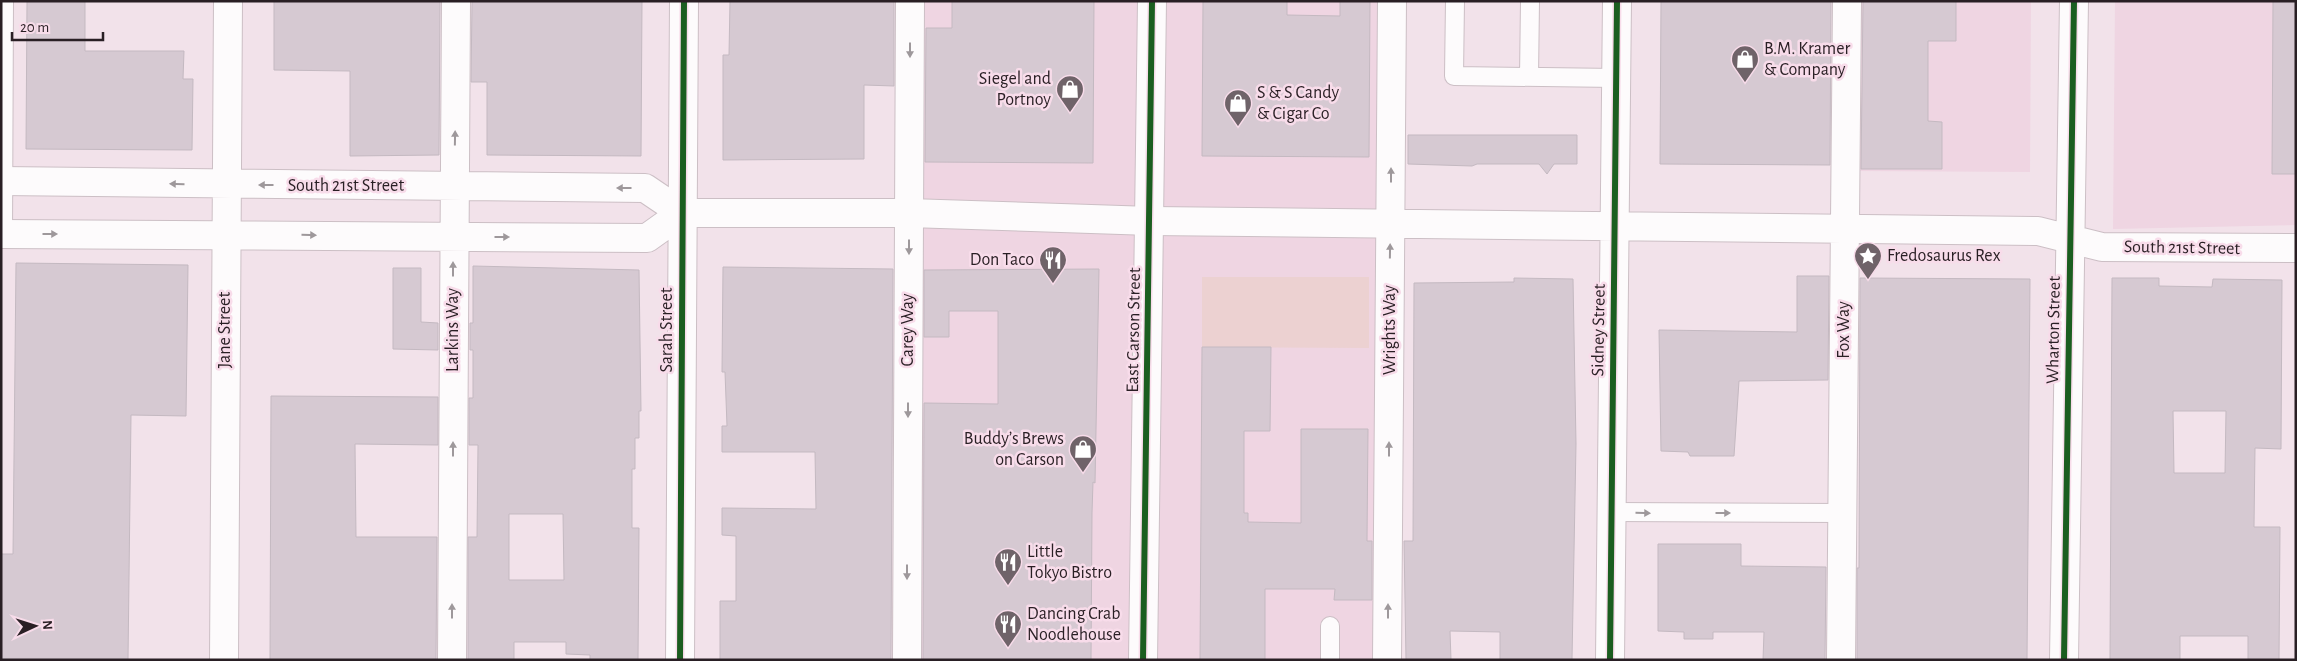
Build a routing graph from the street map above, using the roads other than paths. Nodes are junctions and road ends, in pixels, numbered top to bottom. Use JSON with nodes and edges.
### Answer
{"nodes":[{"id":1,"x":4,"y":1,"type":"edge"},
{"id":2,"x":228,"y":1,"type":"edge"},
{"id":3,"x":456,"y":1,"type":"edge"},
{"id":4,"x":684,"y":1,"type":"edge"},
{"id":5,"x":910,"y":1,"type":"edge"},
{"id":6,"x":1152,"y":1,"type":"edge"},
{"id":7,"x":1392,"y":1,"type":"edge"},
{"id":8,"x":1455,"y":1,"type":"edge"},
{"id":9,"x":1530,"y":1,"type":"edge"},
{"id":10,"x":1617,"y":1,"type":"edge"},
{"id":11,"x":1846,"y":1,"type":"edge"},
{"id":12,"x":2074,"y":1,"type":"edge"},
{"id":13,"x":1529,"y":77,"type":"junction"},
{"id":14,"x":1616,"y":78,"type":"junction"},
{"id":15,"x":2,"y":182,"type":"edge"},
{"id":16,"x":226,"y":185,"type":"junction"},
{"id":17,"x":454,"y":186,"type":"junction"},
{"id":18,"x":682,"y":213,"type":"junction"},
{"id":19,"x":909,"y":213,"type":"junction"},
{"id":20,"x":1151,"y":221,"type":"junction"},
{"id":21,"x":1390,"y":223,"type":"junction"},
{"id":22,"x":1616,"y":226,"type":"junction"},
{"id":23,"x":1845,"y":228,"type":"junction"},
{"id":24,"x":2,"y":234,"type":"edge"},
{"id":25,"x":225,"y":234,"type":"junction"},
{"id":26,"x":453,"y":237,"type":"junction"},
{"id":27,"x":2070,"y":239,"type":"junction"},
{"id":28,"x":2296,"y":248,"type":"edge"},
{"id":29,"x":1612,"y":512,"type":"junction"},
{"id":30,"x":1842,"y":513,"type":"junction"},
{"id":31,"x":1330,"y":626,"type":"dead end"},
{"id":32,"x":224,"y":660,"type":"edge"},
{"id":33,"x":452,"y":660,"type":"edge"},
{"id":34,"x":680,"y":660,"type":"edge"},
{"id":35,"x":907,"y":660,"type":"edge"},
{"id":36,"x":1143,"y":660,"type":"edge"},
{"id":37,"x":1330,"y":660,"type":"edge"},
{"id":38,"x":1388,"y":660,"type":"edge"},
{"id":39,"x":1610,"y":660,"type":"edge"},
{"id":40,"x":1841,"y":660,"type":"edge"},
{"id":41,"x":2064,"y":660,"type":"edge"}],
"edges":[{"from":1,"to":15,"type":"lane"},
{"from":2,"to":16,"type":"street","name":"Jane Street"},
{"from":17,"to":3,"type":"street","name":"Larkins Way","one_way":true},
{"from":4,"to":18,"type":"street","name":"Sarah Street"},
{"from":5,"to":19,"type":"street","name":"Carey Way","one_way":true},
{"from":6,"to":20,"type":"street","name":"East Carson Street"},
{"from":21,"to":7,"type":"street","name":"Wrights Way","one_way":true},
{"from":8,"to":13,"type":"lane"},
{"from":9,"to":13,"type":"lane"},
{"from":10,"to":14,"type":"street","name":"Sidney Street"},
{"from":11,"to":23,"type":"street","name":"Fox Way"},
{"from":12,"to":27,"type":"street","name":"Wharton Street"},
{"from":13,"to":14,"type":"lane"},
{"from":14,"to":22,"type":"street","name":"Sidney Street"},
{"from":16,"to":15,"type":"street","name":"South 21st Street","one_way":true},
{"from":15,"to":24,"type":"lane"},
{"from":17,"to":16,"type":"street","name":"South 21st Street","one_way":true},
{"from":16,"to":25,"type":"street","name":"Jane Street"},
{"from":18,"to":17,"type":"street","name":"South 21st Street","one_way":true},
{"from":17,"to":26,"type":"street","name":"Larkins Way"},
{"from":18,"to":19,"type":"street","name":"South 21st Street"},
{"from":26,"to":18,"type":"street","one_way":true},
{"from":18,"to":34,"type":"street","name":"Sarah Street"},
{"from":19,"to":20,"type":"street","name":"South 21st Street"},
{"from":19,"to":35,"type":"street","name":"Carey Way","one_way":true},
{"from":20,"to":21,"type":"street","name":"South 21st Street"},
{"from":20,"to":36,"type":"street","name":"East Carson Street"},
{"from":21,"to":22,"type":"street","name":"South 21st Street"},
{"from":38,"to":21,"type":"street","name":"Wrights Way","one_way":true},
{"from":22,"to":23,"type":"street","name":"South 21st Street"},
{"from":22,"to":29,"type":"street","name":"Sidney Street"},
{"from":23,"to":27,"type":"street","name":"South 21st Street"},
{"from":23,"to":30,"type":"street","name":"Fox Way"},
{"from":24,"to":25,"type":"street","one_way":true},
{"from":25,"to":26,"type":"street","one_way":true},
{"from":25,"to":32,"type":"street","name":"Jane Street"},
{"from":33,"to":26,"type":"street","name":"Larkins Way","one_way":true},
{"from":27,"to":28,"type":"street","name":"South 21st Street"},
{"from":27,"to":41,"type":"street","name":"Wharton Street"},
{"from":29,"to":30,"type":"lane","one_way":true},
{"from":29,"to":39,"type":"street","name":"Sidney Street"},
{"from":30,"to":40,"type":"street","name":"Fox Way"},
{"from":31,"to":37,"type":"lane"}]}
